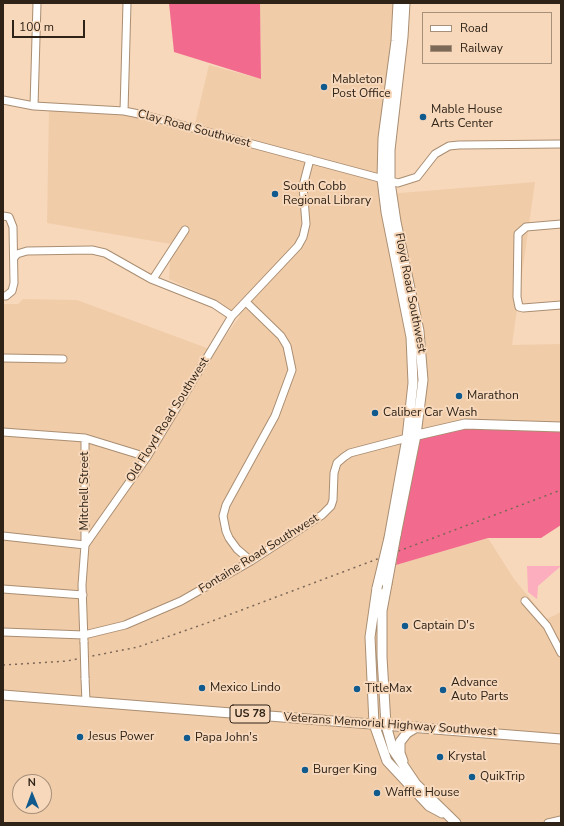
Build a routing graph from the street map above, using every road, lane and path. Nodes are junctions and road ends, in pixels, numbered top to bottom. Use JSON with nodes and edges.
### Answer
{"nodes":[{"id":1,"x":37,"y":3,"type":"edge"},
{"id":2,"x":127,"y":3,"type":"edge"},
{"id":3,"x":398,"y":3,"type":"edge"},
{"id":4,"x":405,"y":3,"type":"edge"},
{"id":5,"x":3,"y":100,"type":"edge"},
{"id":6,"x":34,"y":106,"type":"junction"},
{"id":7,"x":124,"y":111,"type":"junction"},
{"id":8,"x":561,"y":144,"type":"edge"},
{"id":9,"x":310,"y":159,"type":"junction"},
{"id":10,"x":386,"y":180,"type":"junction"},
{"id":11,"x":3,"y":216,"type":"edge"},
{"id":12,"x":561,"y":224,"type":"edge"},
{"id":13,"x":185,"y":230,"type":"dead end"},
{"id":14,"x":14,"y":243,"type":"junction"},
{"id":15,"x":27,"y":251,"type":"junction"},
{"id":16,"x":14,"y":258,"type":"junction"},
{"id":17,"x":153,"y":279,"type":"junction"},
{"id":18,"x":3,"y":296,"type":"edge"},
{"id":19,"x":246,"y":302,"type":"junction"},
{"id":20,"x":561,"y":305,"type":"edge"},
{"id":21,"x":232,"y":316,"type":"junction"},
{"id":22,"x":3,"y":358,"type":"edge"},
{"id":23,"x":63,"y":360,"type":"dead end"},
{"id":24,"x":561,"y":427,"type":"edge"},
{"id":25,"x":3,"y":432,"type":"edge"},
{"id":26,"x":412,"y":437,"type":"junction"},
{"id":27,"x":85,"y":438,"type":"junction"},
{"id":28,"x":147,"y":457,"type":"junction"},
{"id":29,"x":3,"y":536,"type":"edge"},
{"id":30,"x":393,"y":536,"type":"junction"},
{"id":31,"x":85,"y":545,"type":"junction"},
{"id":32,"x":251,"y":561,"type":"junction"},
{"id":33,"x":3,"y":589,"type":"edge"},
{"id":34,"x":83,"y":595,"type":"junction"},
{"id":35,"x":525,"y":601,"type":"dead end"},
{"id":36,"x":3,"y":632,"type":"edge"},
{"id":37,"x":84,"y":639,"type":"junction"},
{"id":38,"x":561,"y":654,"type":"edge"},
{"id":39,"x":3,"y":695,"type":"edge"},
{"id":40,"x":86,"y":702,"type":"junction"},
{"id":41,"x":374,"y":724,"type":"junction"},
{"id":42,"x":386,"y":725,"type":"junction"},
{"id":43,"x":417,"y":727,"type":"junction"},
{"id":44,"x":561,"y":738,"type":"edge"},
{"id":45,"x":406,"y":772,"type":"junction"},
{"id":46,"x":453,"y":820,"type":"edge"},
{"id":47,"x":561,"y":820,"type":"edge"},
{"id":48,"x":548,"y":823,"type":"edge"}],
"edges":[{"from":1,"to":6,"type":"street"},
{"from":2,"to":7,"type":"street"},
{"from":3,"to":10,"type":"main road","name":"Floyd Road Southwest"},
{"from":4,"to":10,"type":"main road","name":"Floyd Road Southwest"},
{"from":5,"to":6,"type":"street","name":"Clay Road Southwest"},
{"from":6,"to":7,"type":"street","name":"Clay Road Southwest"},
{"from":7,"to":9,"type":"street","name":"Clay Road Southwest"},
{"from":8,"to":10,"type":"street","name":"Clay Road Southwest"},
{"from":9,"to":10,"type":"street","name":"Clay Road Southwest"},
{"from":9,"to":19,"type":"street","name":"Old Floyd Road Southwest"},
{"from":10,"to":26,"type":"main road","name":"Floyd Road Southwest"},
{"from":11,"to":14,"type":"street"},
{"from":12,"to":20,"type":"street"},
{"from":13,"to":17,"type":"street"},
{"from":14,"to":15,"type":"street"},
{"from":14,"to":16,"type":"street"},
{"from":15,"to":16,"type":"street"},
{"from":15,"to":17,"type":"street"},
{"from":16,"to":18,"type":"street"},
{"from":17,"to":21,"type":"street"},
{"from":19,"to":21,"type":"street","name":"Old Floyd Road Southwest"},
{"from":19,"to":32,"type":"street"},
{"from":21,"to":28,"type":"street","name":"Old Floyd Road Southwest"},
{"from":22,"to":23,"type":"street"},
{"from":24,"to":26,"type":"main road","name":"Fontaine Road Southwest"},
{"from":25,"to":27,"type":"street"},
{"from":26,"to":30,"type":"main road","name":"Floyd Road Southwest"},
{"from":26,"to":32,"type":"street","name":"Fontaine Road Southwest"},
{"from":27,"to":28,"type":"street"},
{"from":27,"to":31,"type":"street","name":"Mitchell Street"},
{"from":28,"to":31,"type":"street","name":"Old Floyd Road Southwest"},
{"from":29,"to":31,"type":"street"},
{"from":30,"to":41,"type":"main road","name":"Floyd Road Southwest","bridge":true},
{"from":30,"to":42,"type":"main road","name":"Floyd Road Southwest","bridge":true},
{"from":31,"to":34,"type":"street"},
{"from":32,"to":37,"type":"street","name":"Fontaine Road Southwest"},
{"from":33,"to":34,"type":"street"},
{"from":34,"to":37,"type":"street"},
{"from":35,"to":38,"type":"street"},
{"from":36,"to":37,"type":"street","name":"Fontaine Road Southwest"},
{"from":37,"to":40,"type":"street","bridge":true},
{"from":39,"to":40,"type":"main road","name":"Veterans Memorial Highway Southwest","number":"US 78"},
{"from":40,"to":41,"type":"main road","name":"Veterans Memorial Highway Southwest","number":"US 78"},
{"from":41,"to":42,"type":"main road","name":"Veterans Memorial Highway Southwest","number":"US 78"},
{"from":41,"to":46,"type":"main road","name":"Floyd Road Southwest"},
{"from":42,"to":43,"type":"main road","name":"Veterans Memorial Highway Southwest","number":"US 78"},
{"from":42,"to":45,"type":"main road","name":"Floyd Road Southwest"},
{"from":43,"to":44,"type":"main road","name":"Veterans Memorial Highway Southwest","number":"US 78"},
{"from":43,"to":45,"type":"main road"},
{"from":45,"to":46,"type":"main road"},
{"from":47,"to":48,"type":"street"}]}
